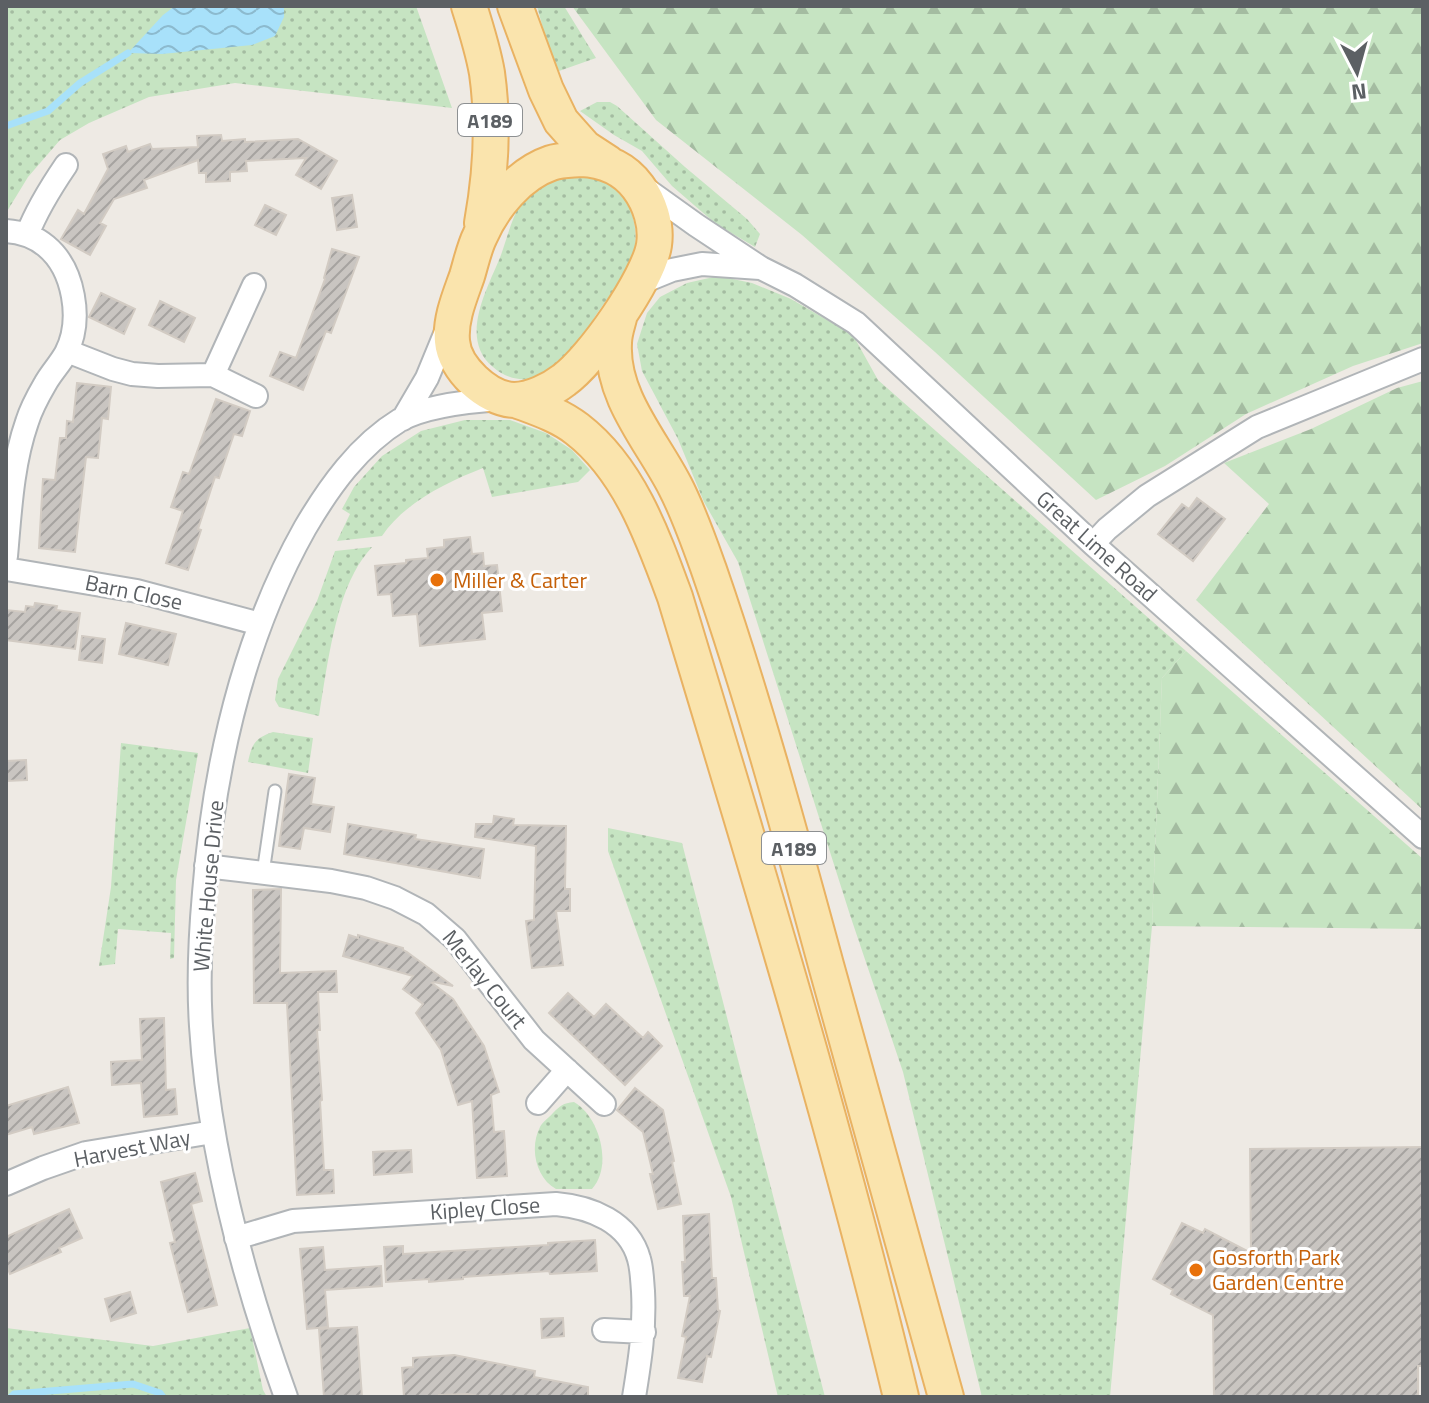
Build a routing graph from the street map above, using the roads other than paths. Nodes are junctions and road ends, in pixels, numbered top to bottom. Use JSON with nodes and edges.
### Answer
{"nodes":[{"id":1,"x":469,"y":6,"type":"edge"},
{"id":2,"x":515,"y":6,"type":"edge"},
{"id":3,"x":66,"y":165,"type":"dead end"},
{"id":4,"x":619,"y":170,"type":"junction"},
{"id":5,"x":16,"y":233,"type":"edge"},
{"id":6,"x":480,"y":235,"type":"junction"},
{"id":7,"x":761,"y":268,"type":"junction"},
{"id":8,"x":640,"y":283,"type":"junction"},
{"id":9,"x":254,"y":285,"type":"dead end"},
{"id":10,"x":457,"y":304,"type":"junction"},
{"id":11,"x":620,"y":314,"type":"junction"},
{"id":12,"x":67,"y":351,"type":"junction"},
{"id":13,"x":1423,"y":359,"type":"edge"},
{"id":14,"x":213,"y":375,"type":"junction"},
{"id":15,"x":256,"y":396,"type":"dead end"},
{"id":16,"x":511,"y":399,"type":"junction"},
{"id":17,"x":403,"y":419,"type":"junction"},
{"id":18,"x":1093,"y":544,"type":"junction"},
{"id":19,"x":6,"y":556,"type":"edge"},
{"id":20,"x":6,"y":569,"type":"edge"},
{"id":21,"x":260,"y":624,"type":"junction"},
{"id":22,"x":275,"y":791,"type":"dead end"},
{"id":23,"x":1423,"y":837,"type":"edge"},
{"id":24,"x":206,"y":866,"type":"junction"},
{"id":25,"x":263,"y":873,"type":"junction"},
{"id":26,"x":567,"y":1070,"type":"junction"},
{"id":27,"x":538,"y":1103,"type":"dead end"},
{"id":28,"x":604,"y":1104,"type":"dead end"},
{"id":29,"x":213,"y":1132,"type":"junction"},
{"id":30,"x":6,"y":1184,"type":"edge"},
{"id":31,"x":236,"y":1238,"type":"junction"},
{"id":32,"x":604,"y":1330,"type":"dead end"},
{"id":33,"x":644,"y":1332,"type":"junction"},
{"id":34,"x":286,"y":1397,"type":"edge"},
{"id":35,"x":634,"y":1397,"type":"edge"},
{"id":36,"x":901,"y":1397,"type":"edge"},
{"id":37,"x":946,"y":1397,"type":"edge"}],
"edges":[{"from":1,"to":6,"type":"main road","number":"A189"},
{"from":2,"to":4,"type":"main road","number":"A189"},
{"from":3,"to":5,"type":"street"},
{"from":4,"to":6,"type":"main road"},
{"from":4,"to":7,"type":"street","name":"Great Lime Road"},
{"from":4,"to":8,"type":"main road"},
{"from":5,"to":12,"type":"street"},
{"from":6,"to":10,"type":"main road"},
{"from":7,"to":8,"type":"street","name":"Great Lime Road"},
{"from":7,"to":18,"type":"street","name":"Great Lime Road"},
{"from":8,"to":11,"type":"main road"},
{"from":9,"to":14,"type":"street"},
{"from":10,"to":16,"type":"main road"},
{"from":10,"to":17,"type":"street","name":"White House Drive"},
{"from":11,"to":16,"type":"main road"},
{"from":11,"to":37,"type":"main road","number":"A189"},
{"from":12,"to":14,"type":"street"},
{"from":12,"to":19,"type":"street"},
{"from":13,"to":18,"type":"street"},
{"from":14,"to":15,"type":"street"},
{"from":16,"to":17,"type":"street","name":"White House Drive"},
{"from":16,"to":36,"type":"main road","number":"A189"},
{"from":17,"to":21,"type":"street","name":"White House Drive"},
{"from":18,"to":23,"type":"street","name":"Great Lime Road"},
{"from":20,"to":21,"type":"street","name":"Barn Close"},
{"from":21,"to":24,"type":"street","name":"White House Drive"},
{"from":22,"to":25,"type":"lane"},
{"from":24,"to":25,"type":"street","name":"Merlay Court"},
{"from":24,"to":29,"type":"street","name":"White House Drive"},
{"from":25,"to":26,"type":"street","name":"Merlay Court"},
{"from":26,"to":27,"type":"street"},
{"from":26,"to":28,"type":"street","name":"Merlay Court"},
{"from":29,"to":30,"type":"street","name":"Harvest Way"},
{"from":29,"to":31,"type":"street","name":"White House Drive"},
{"from":31,"to":33,"type":"street","name":"Kipley Close"},
{"from":31,"to":34,"type":"street","name":"White House Drive"},
{"from":32,"to":33,"type":"street"},
{"from":33,"to":35,"type":"street","name":"Kipley Close"}]}
